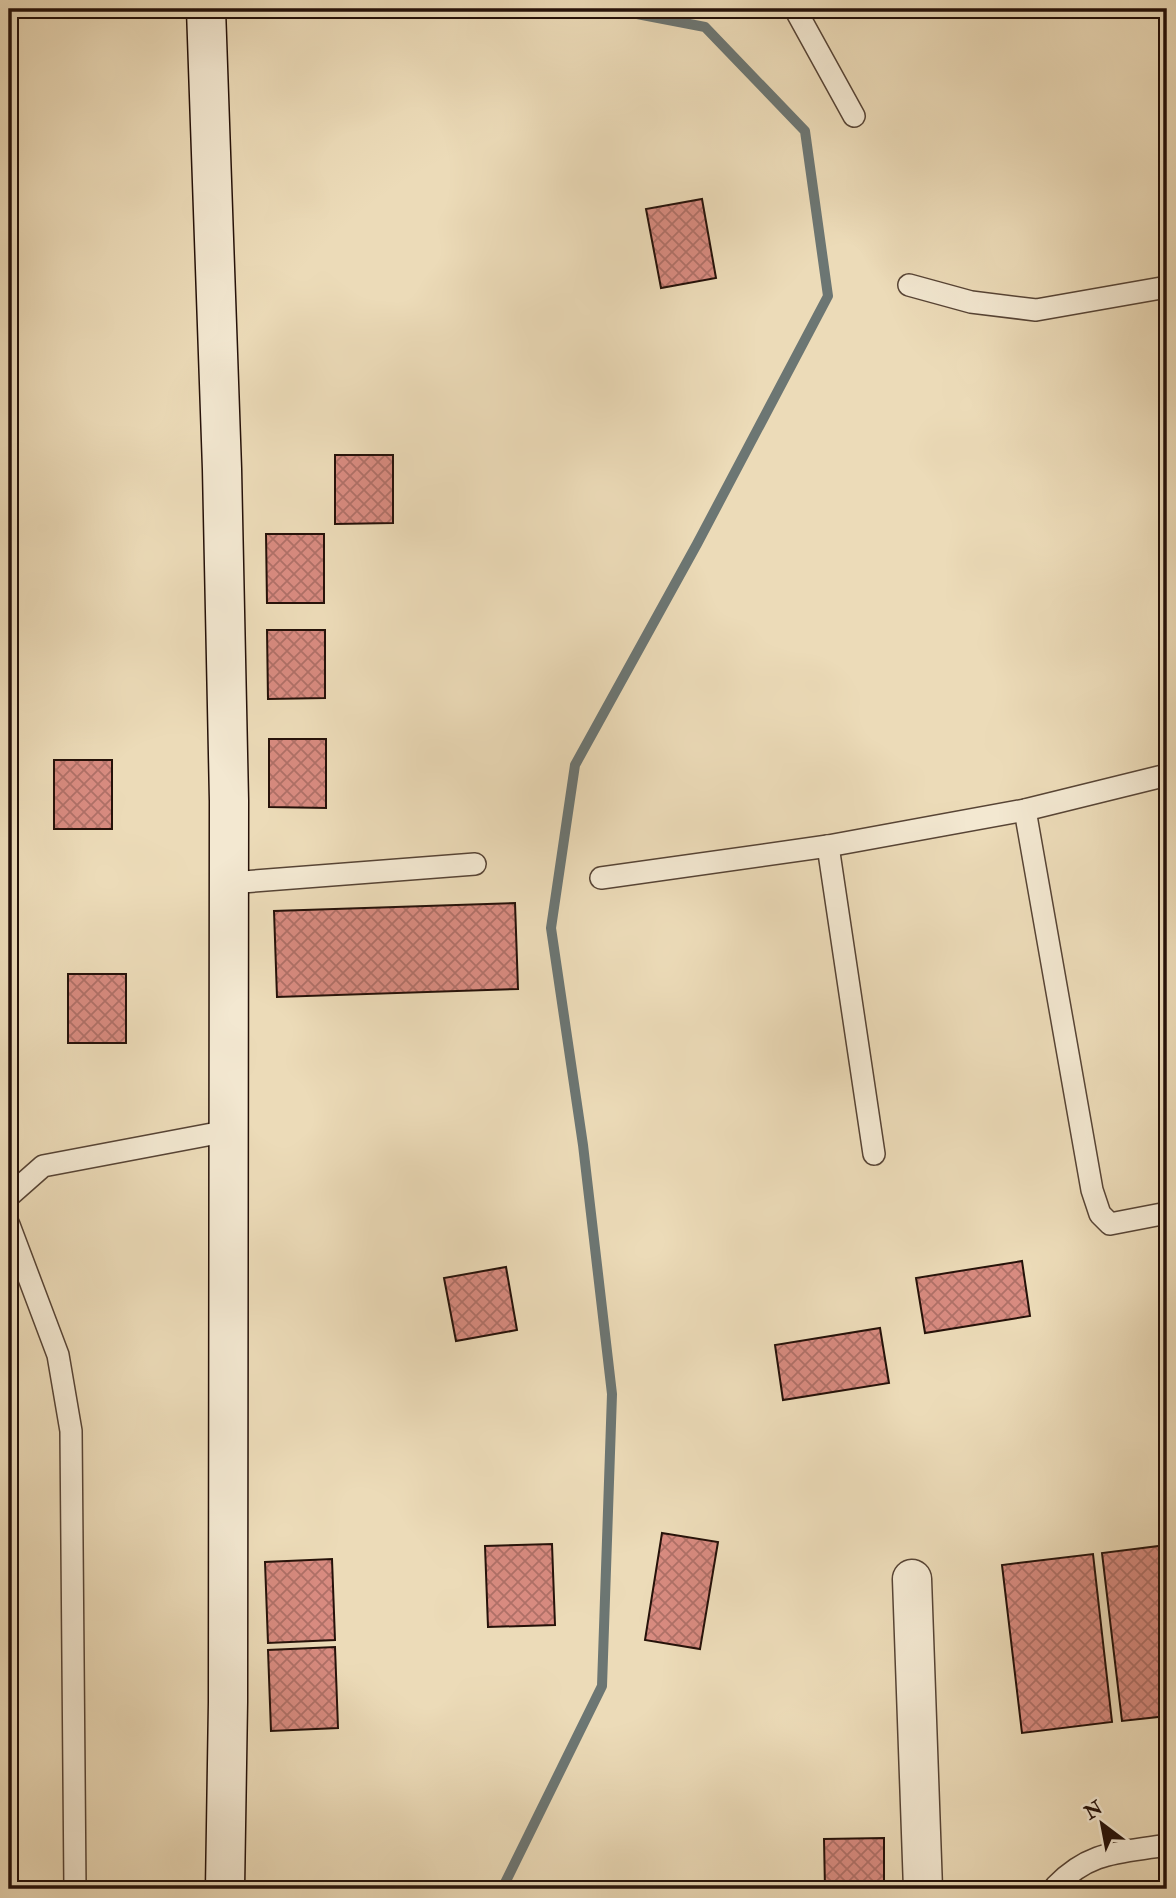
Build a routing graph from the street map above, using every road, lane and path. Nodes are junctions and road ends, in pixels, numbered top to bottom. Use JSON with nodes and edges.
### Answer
{"nodes":[{"id":1,"x":206,"y":9,"type":"edge"},
{"id":2,"x":795,"y":9,"type":"edge"},
{"id":3,"x":854,"y":116,"type":"dead end"},
{"id":4,"x":909,"y":285,"type":"dead end"},
{"id":5,"x":1167,"y":287,"type":"edge"},
{"id":6,"x":1167,"y":775,"type":"edge"},
{"id":7,"x":1025,"y":810,"type":"junction"},
{"id":8,"x":828,"y":846,"type":"junction"},
{"id":9,"x":475,"y":864,"type":"dead end"},
{"id":10,"x":601,"y":878,"type":"dead end"},
{"id":11,"x":229,"y":883,"type":"junction"},
{"id":12,"x":229,"y":1131,"type":"junction"},
{"id":13,"x":874,"y":1154,"type":"dead end"},
{"id":14,"x":9,"y":1196,"type":"edge"},
{"id":15,"x":1167,"y":1213,"type":"edge"},
{"id":16,"x":9,"y":1224,"type":"edge"},
{"id":17,"x":912,"y":1579,"type":"dead end"},
{"id":18,"x":1167,"y":1845,"type":"edge"},
{"id":19,"x":75,"y":1889,"type":"edge"},
{"id":20,"x":226,"y":1889,"type":"edge"},
{"id":21,"x":923,"y":1889,"type":"edge"},
{"id":22,"x":1056,"y":1889,"type":"edge"}],
"edges":[{"from":1,"to":11,"type":"main road"},
{"from":2,"to":3,"type":"lane"},
{"from":4,"to":5,"type":"lane"},
{"from":6,"to":7,"type":"lane"},
{"from":7,"to":8,"type":"lane"},
{"from":7,"to":15,"type":"lane"},
{"from":8,"to":10,"type":"lane"},
{"from":8,"to":13,"type":"lane"},
{"from":9,"to":11,"type":"lane"},
{"from":11,"to":12,"type":"main road"},
{"from":12,"to":14,"type":"lane"},
{"from":12,"to":20,"type":"main road"},
{"from":16,"to":19,"type":"lane"},
{"from":17,"to":21,"type":"main road"},
{"from":18,"to":22,"type":"lane"}]}
